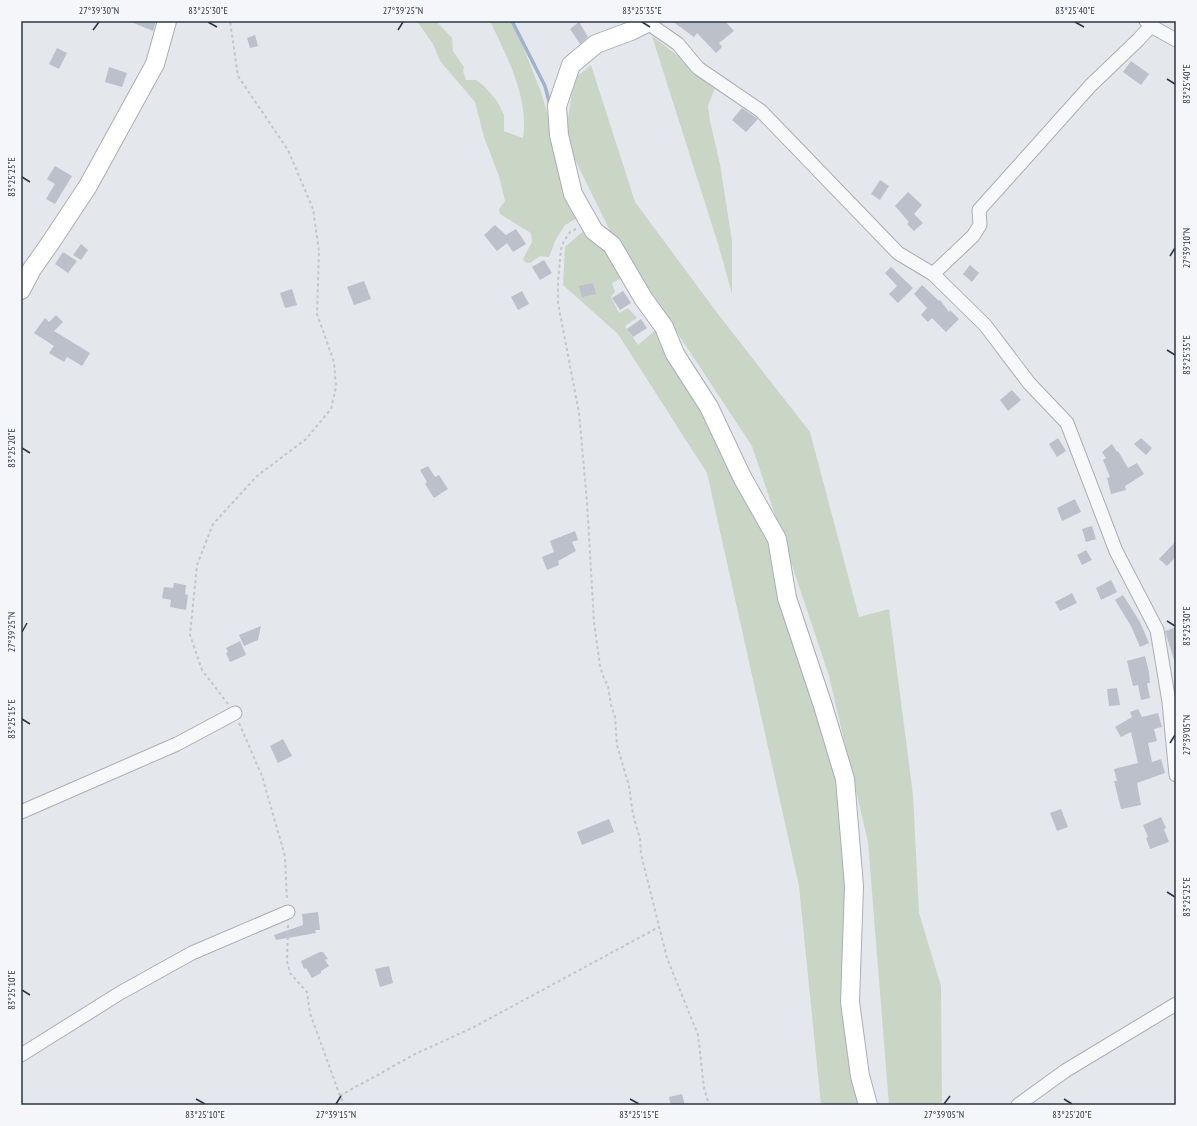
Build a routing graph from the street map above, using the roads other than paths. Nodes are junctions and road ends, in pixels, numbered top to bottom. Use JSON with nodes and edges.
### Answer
{"nodes":[{"id":1,"x":167,"y":21,"type":"edge"},
{"id":2,"x":646,"y":22,"type":"edge"},
{"id":3,"x":1148,"y":23,"type":"edge"},
{"id":4,"x":1176,"y":40,"type":"edge"},
{"id":5,"x":933,"y":274,"type":"junction"},
{"id":6,"x":21,"y":290,"type":"edge"},
{"id":7,"x":235,"y":713,"type":"road end"},
{"id":8,"x":1176,"y":775,"type":"edge"},
{"id":9,"x":21,"y":812,"type":"edge"},
{"id":10,"x":288,"y":912,"type":"road end"},
{"id":11,"x":1176,"y":1004,"type":"edge"},
{"id":12,"x":21,"y":1055,"type":"edge"},
{"id":13,"x":868,"y":1105,"type":"edge"},
{"id":14,"x":1018,"y":1105,"type":"edge"}],
"edges":[{"from":1,"to":6,"type":"street"},
{"from":2,"to":5,"type":"street"},
{"from":2,"to":13,"type":"street"},
{"from":3,"to":4,"type":"street"},
{"from":3,"to":5,"type":"street"},
{"from":5,"to":8,"type":"street"},
{"from":7,"to":9,"type":"street"},
{"from":10,"to":12,"type":"street"},
{"from":11,"to":14,"type":"street"}]}
